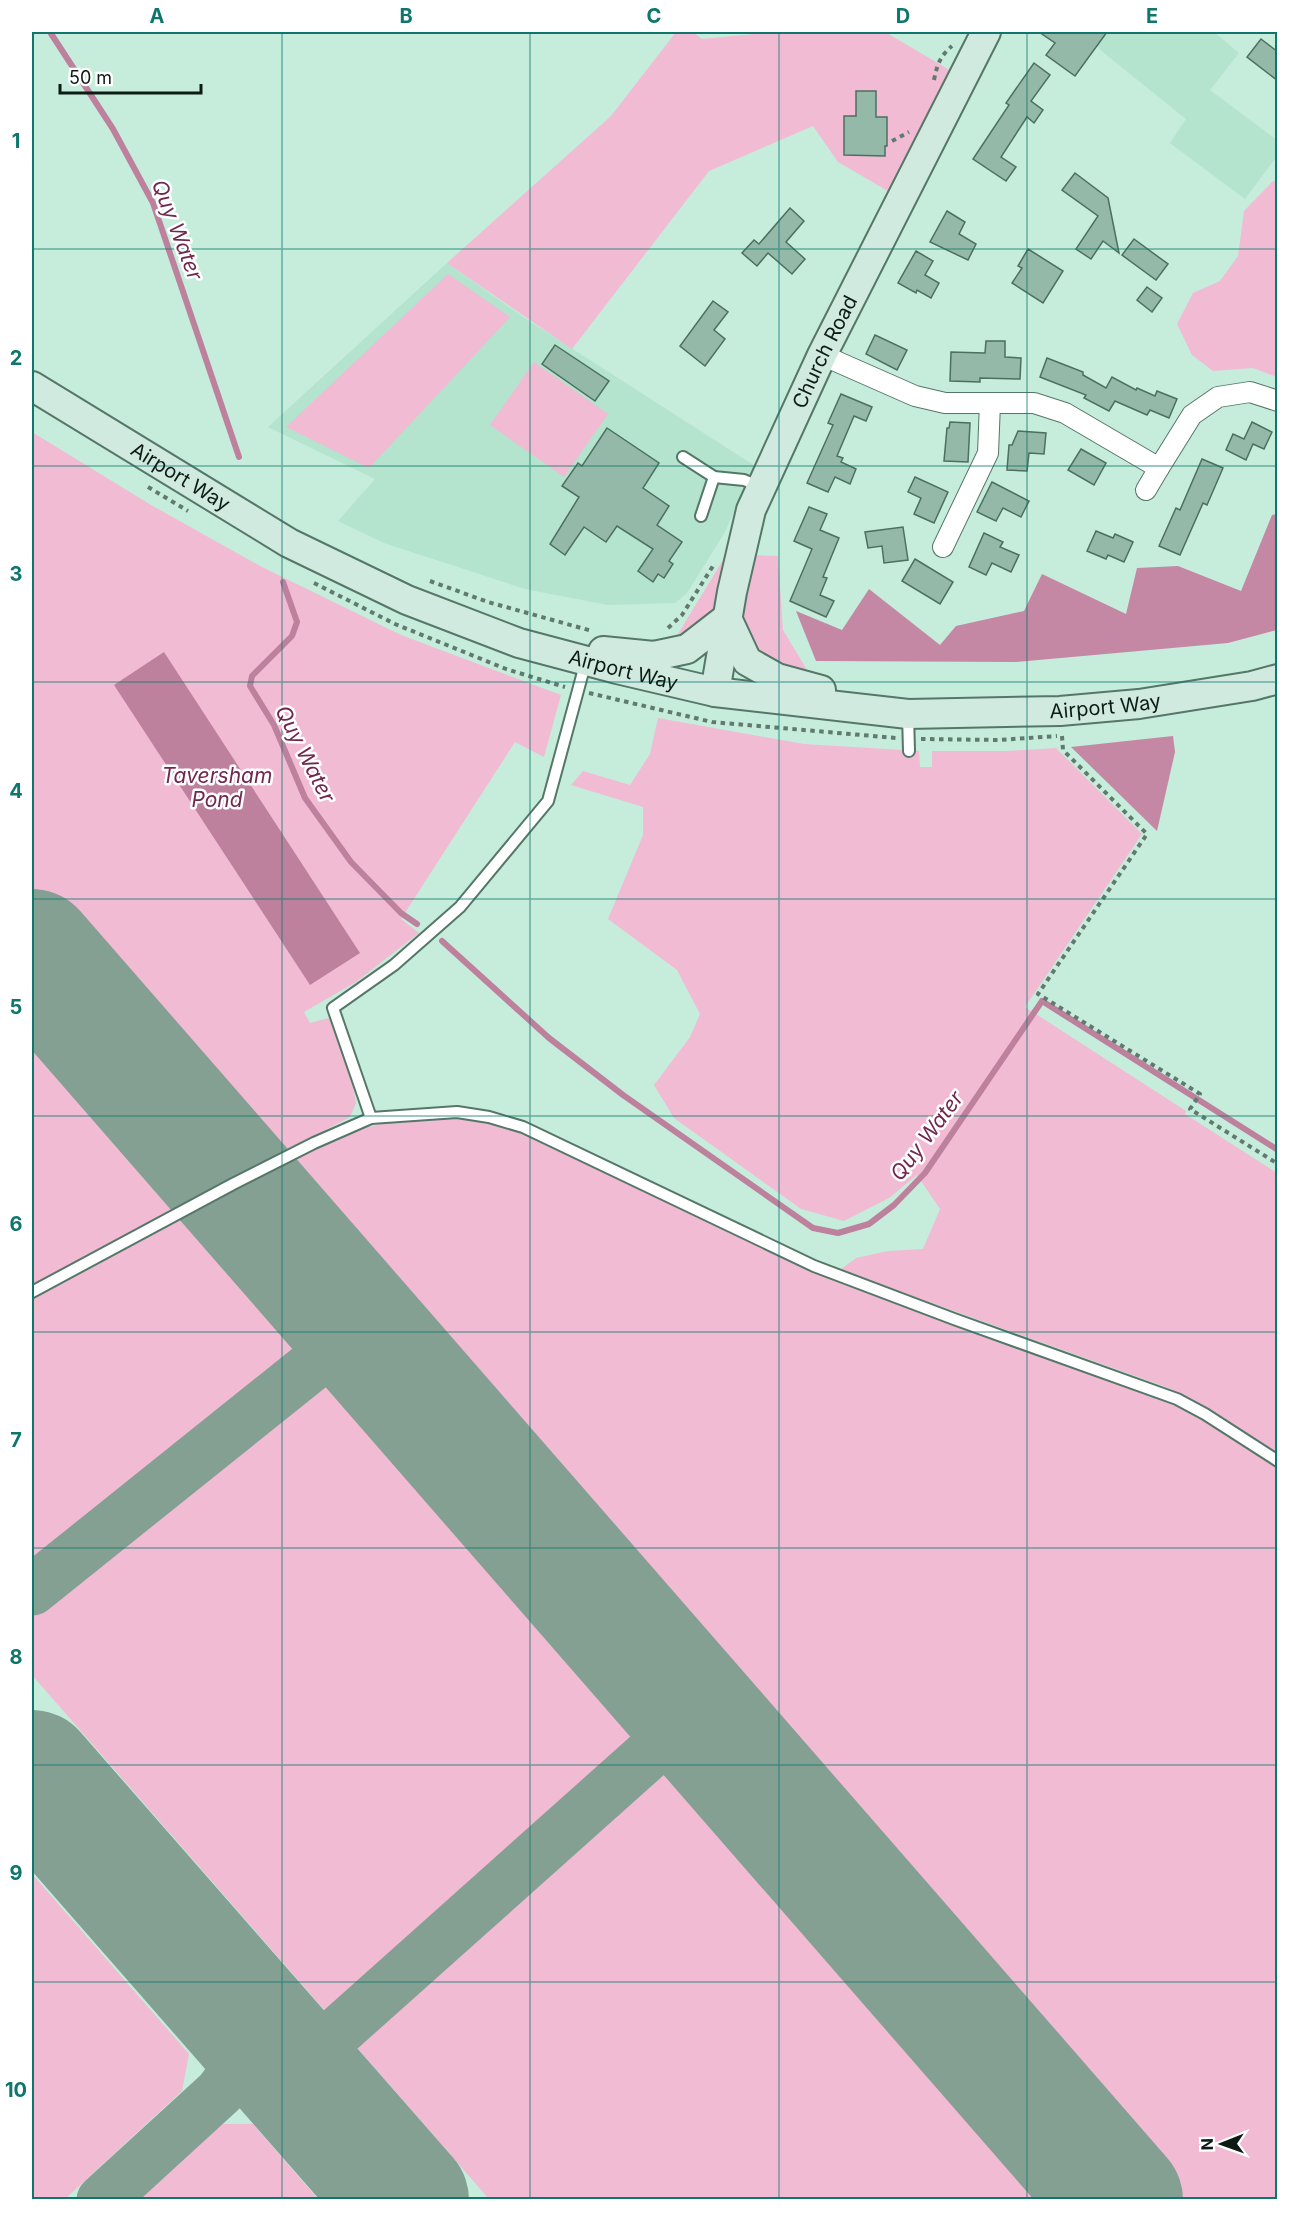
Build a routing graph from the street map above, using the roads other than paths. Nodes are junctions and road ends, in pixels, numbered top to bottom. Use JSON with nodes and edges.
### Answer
{"nodes":[{"id":1,"x":986,"y":32,"type":"edge"},
{"id":2,"x":822,"y":355,"type":"junction"},
{"id":3,"x":32,"y":386,"type":"edge"},
{"id":4,"x":1278,"y":401,"type":"edge"},
{"id":5,"x":990,"y":404,"type":"junction"},
{"id":6,"x":683,"y":457,"type":"dead end"},
{"id":7,"x":1159,"y":468,"type":"junction"},
{"id":8,"x":714,"y":477,"type":"junction"},
{"id":9,"x":761,"y":487,"type":"junction"},
{"id":10,"x":1146,"y":490,"type":"dead end"},
{"id":11,"x":701,"y":516,"type":"dead end"},
{"id":12,"x":943,"y":547,"type":"dead end"},
{"id":13,"x":727,"y":618,"type":"junction"},
{"id":14,"x":519,"y":643,"type":"junction"},
{"id":15,"x":586,"y":661,"type":"junction"},
{"id":16,"x":1278,"y":680,"type":"edge"},
{"id":17,"x":716,"y":692,"type":"junction"},
{"id":18,"x":908,"y":714,"type":"junction"},
{"id":19,"x":909,"y":750,"type":"dead end"},
{"id":20,"x":370,"y":1118,"type":"junction"},
{"id":21,"x":32,"y":1292,"type":"edge"},
{"id":22,"x":1278,"y":1461,"type":"edge"}],
"edges":[{"from":1,"to":2,"type":"street","name":"Church Road"},
{"from":2,"to":5,"type":"street"},
{"from":2,"to":9,"type":"street","name":"Church Road"},
{"from":3,"to":14,"type":"street","name":"Airport Way"},
{"from":4,"to":7,"type":"street"},
{"from":5,"to":7,"type":"street"},
{"from":5,"to":12,"type":"street"},
{"from":6,"to":8,"type":"lane"},
{"from":7,"to":10,"type":"street"},
{"from":8,"to":9,"type":"lane"},
{"from":8,"to":11,"type":"lane"},
{"from":9,"to":13,"type":"street","name":"Church Road"},
{"from":13,"to":14,"type":"street"},
{"from":13,"to":17,"type":"street","name":"Church Road"},
{"from":13,"to":18,"type":"street"},
{"from":14,"to":15,"type":"street","name":"Airport Way"},
{"from":15,"to":17,"type":"street","name":"Airport Way"},
{"from":15,"to":20,"type":"lane"},
{"from":16,"to":18,"type":"street","name":"Airport Way"},
{"from":17,"to":18,"type":"street","name":"Airport Way"},
{"from":18,"to":19,"type":"lane"},
{"from":20,"to":21,"type":"lane"},
{"from":20,"to":22,"type":"lane"}]}
